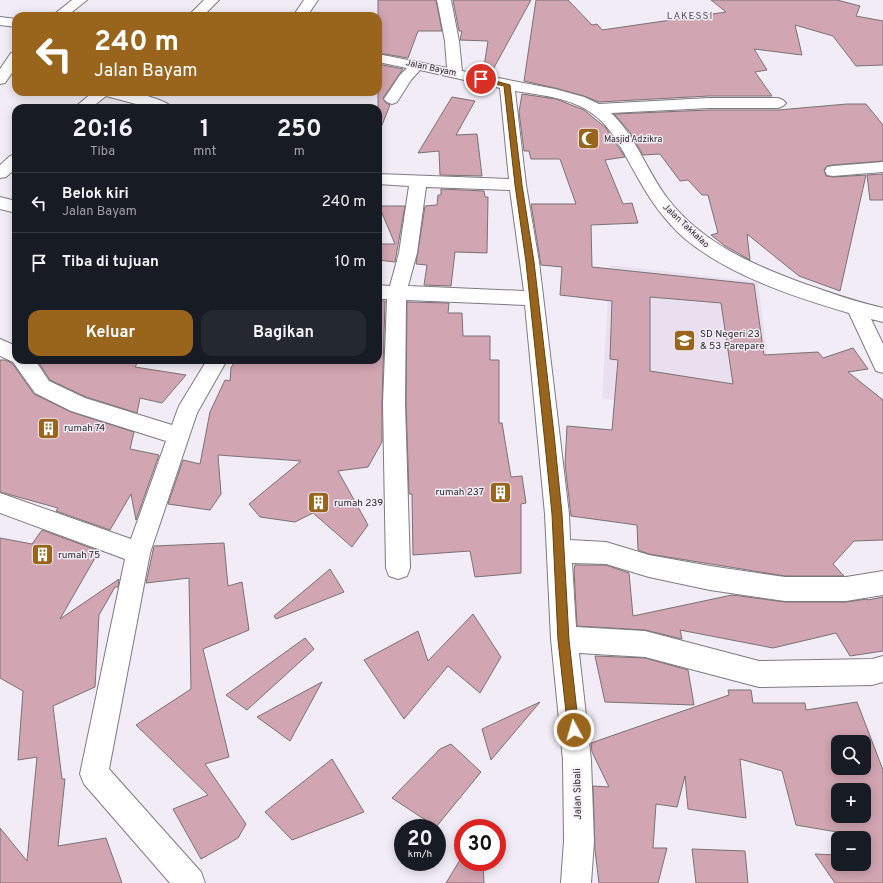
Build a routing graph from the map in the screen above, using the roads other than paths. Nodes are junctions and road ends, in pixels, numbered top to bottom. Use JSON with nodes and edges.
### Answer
{"nodes":[{"id":1,"x":80,"y":0,"type":"edge"},
{"id":2,"x":212,"y":0,"type":"edge"},
{"id":3,"x":311,"y":0,"type":"edge"},
{"id":4,"x":444,"y":0,"type":"edge"},
{"id":5,"x":64,"y":12,"type":"edge"},
{"id":6,"x":199,"y":12,"type":"edge"},
{"id":7,"x":303,"y":12,"type":"edge"},
{"id":8,"x":0,"y":21,"type":"edge"},
{"id":9,"x":12,"y":22,"type":"edge"},
{"id":10,"x":382,"y":59,"type":"edge"},
{"id":11,"x":8,"y":61,"type":"edge"},
{"id":12,"x":417,"y":65,"type":"junction"},
{"id":13,"x":455,"y":73,"type":"junction"},
{"id":14,"x":0,"y":80,"type":"edge"},
{"id":15,"x":507,"y":85,"type":"junction"},
{"id":16,"x":97,"y":96,"type":"edge"},
{"id":17,"x":126,"y":96,"type":"edge"},
{"id":18,"x":392,"y":99,"type":"dead end"},
{"id":19,"x":778,"y":103,"type":"dead end"},
{"id":20,"x":87,"y":104,"type":"edge"},
{"id":21,"x":155,"y":104,"type":"edge"},
{"id":22,"x":597,"y":109,"type":"junction"},
{"id":23,"x":12,"y":163,"type":"edge"},
{"id":24,"x":883,"y":167,"type":"edge"},
{"id":25,"x":832,"y":171,"type":"dead end"},
{"id":26,"x":0,"y":173,"type":"edge"},
{"id":27,"x":382,"y":179,"type":"edge"},
{"id":28,"x":418,"y":181,"type":"junction"},
{"id":29,"x":518,"y":185,"type":"junction"},
{"id":30,"x":0,"y":203,"type":"edge"},
{"id":31,"x":12,"y":205,"type":"edge"},
{"id":32,"x":382,"y":292,"type":"edge"},
{"id":33,"x":398,"y":293,"type":"junction"},
{"id":34,"x":533,"y":298,"type":"junction"},
{"id":35,"x":857,"y":310,"type":"junction"},
{"id":36,"x":883,"y":315,"type":"edge"},
{"id":37,"x":0,"y":347,"type":"edge"},
{"id":38,"x":12,"y":353,"type":"edge"},
{"id":39,"x":27,"y":364,"type":"edge"},
{"id":40,"x":215,"y":364,"type":"edge"},
{"id":41,"x":883,"y":365,"type":"edge"},
{"id":42,"x":179,"y":436,"type":"junction"},
{"id":43,"x":0,"y":503,"type":"edge"},
{"id":44,"x":558,"y":551,"type":"junction"},
{"id":45,"x":138,"y":553,"type":"junction"},
{"id":46,"x":398,"y":568,"type":"dead end"},
{"id":47,"x":883,"y":583,"type":"edge"},
{"id":48,"x":564,"y":640,"type":"junction"},
{"id":49,"x":883,"y":669,"type":"edge"},
{"id":50,"x":190,"y":883,"type":"edge"},
{"id":51,"x":576,"y":883,"type":"edge"}],
"edges":[{"from":1,"to":5,"type":"street"},
{"from":2,"to":6,"type":"street"},
{"from":3,"to":7,"type":"street"},
{"from":4,"to":13,"type":"street"},
{"from":8,"to":9,"type":"street"},
{"from":10,"to":12,"type":"street","name":"Jalan Bayam"},
{"from":11,"to":14,"type":"street"},
{"from":12,"to":13,"type":"street","name":"Jalan Bayam"},
{"from":12,"to":18,"type":"street"},
{"from":13,"to":15,"type":"street","name":"Jalan Bayam"},
{"from":15,"to":22,"type":"street","name":"Jalan Takkalao"},
{"from":15,"to":29,"type":"street","name":"Jalan Sibali"},
{"from":16,"to":20,"type":"street"},
{"from":17,"to":21,"type":"street"},
{"from":19,"to":22,"type":"street"},
{"from":22,"to":35,"type":"street","name":"Jalan Takkalao"},
{"from":23,"to":26,"type":"street"},
{"from":24,"to":25,"type":"street"},
{"from":27,"to":28,"type":"street"},
{"from":28,"to":29,"type":"street"},
{"from":28,"to":33,"type":"street"},
{"from":29,"to":34,"type":"street","name":"Jalan Sibali"},
{"from":30,"to":31,"type":"street"},
{"from":32,"to":33,"type":"street"},
{"from":33,"to":34,"type":"street"},
{"from":33,"to":46,"type":"street"},
{"from":34,"to":44,"type":"street","name":"Jalan Sibali"},
{"from":35,"to":36,"type":"street","name":"Jalan Takkalao"},
{"from":35,"to":41,"type":"street"},
{"from":37,"to":38,"type":"street"},
{"from":39,"to":42,"type":"street"},
{"from":40,"to":42,"type":"street"},
{"from":42,"to":45,"type":"street"},
{"from":43,"to":45,"type":"street"},
{"from":44,"to":47,"type":"street"},
{"from":44,"to":48,"type":"street","name":"Jalan Sibali"},
{"from":45,"to":50,"type":"street"},
{"from":48,"to":49,"type":"street"},
{"from":48,"to":51,"type":"street","name":"Jalan Sibali"}]}
